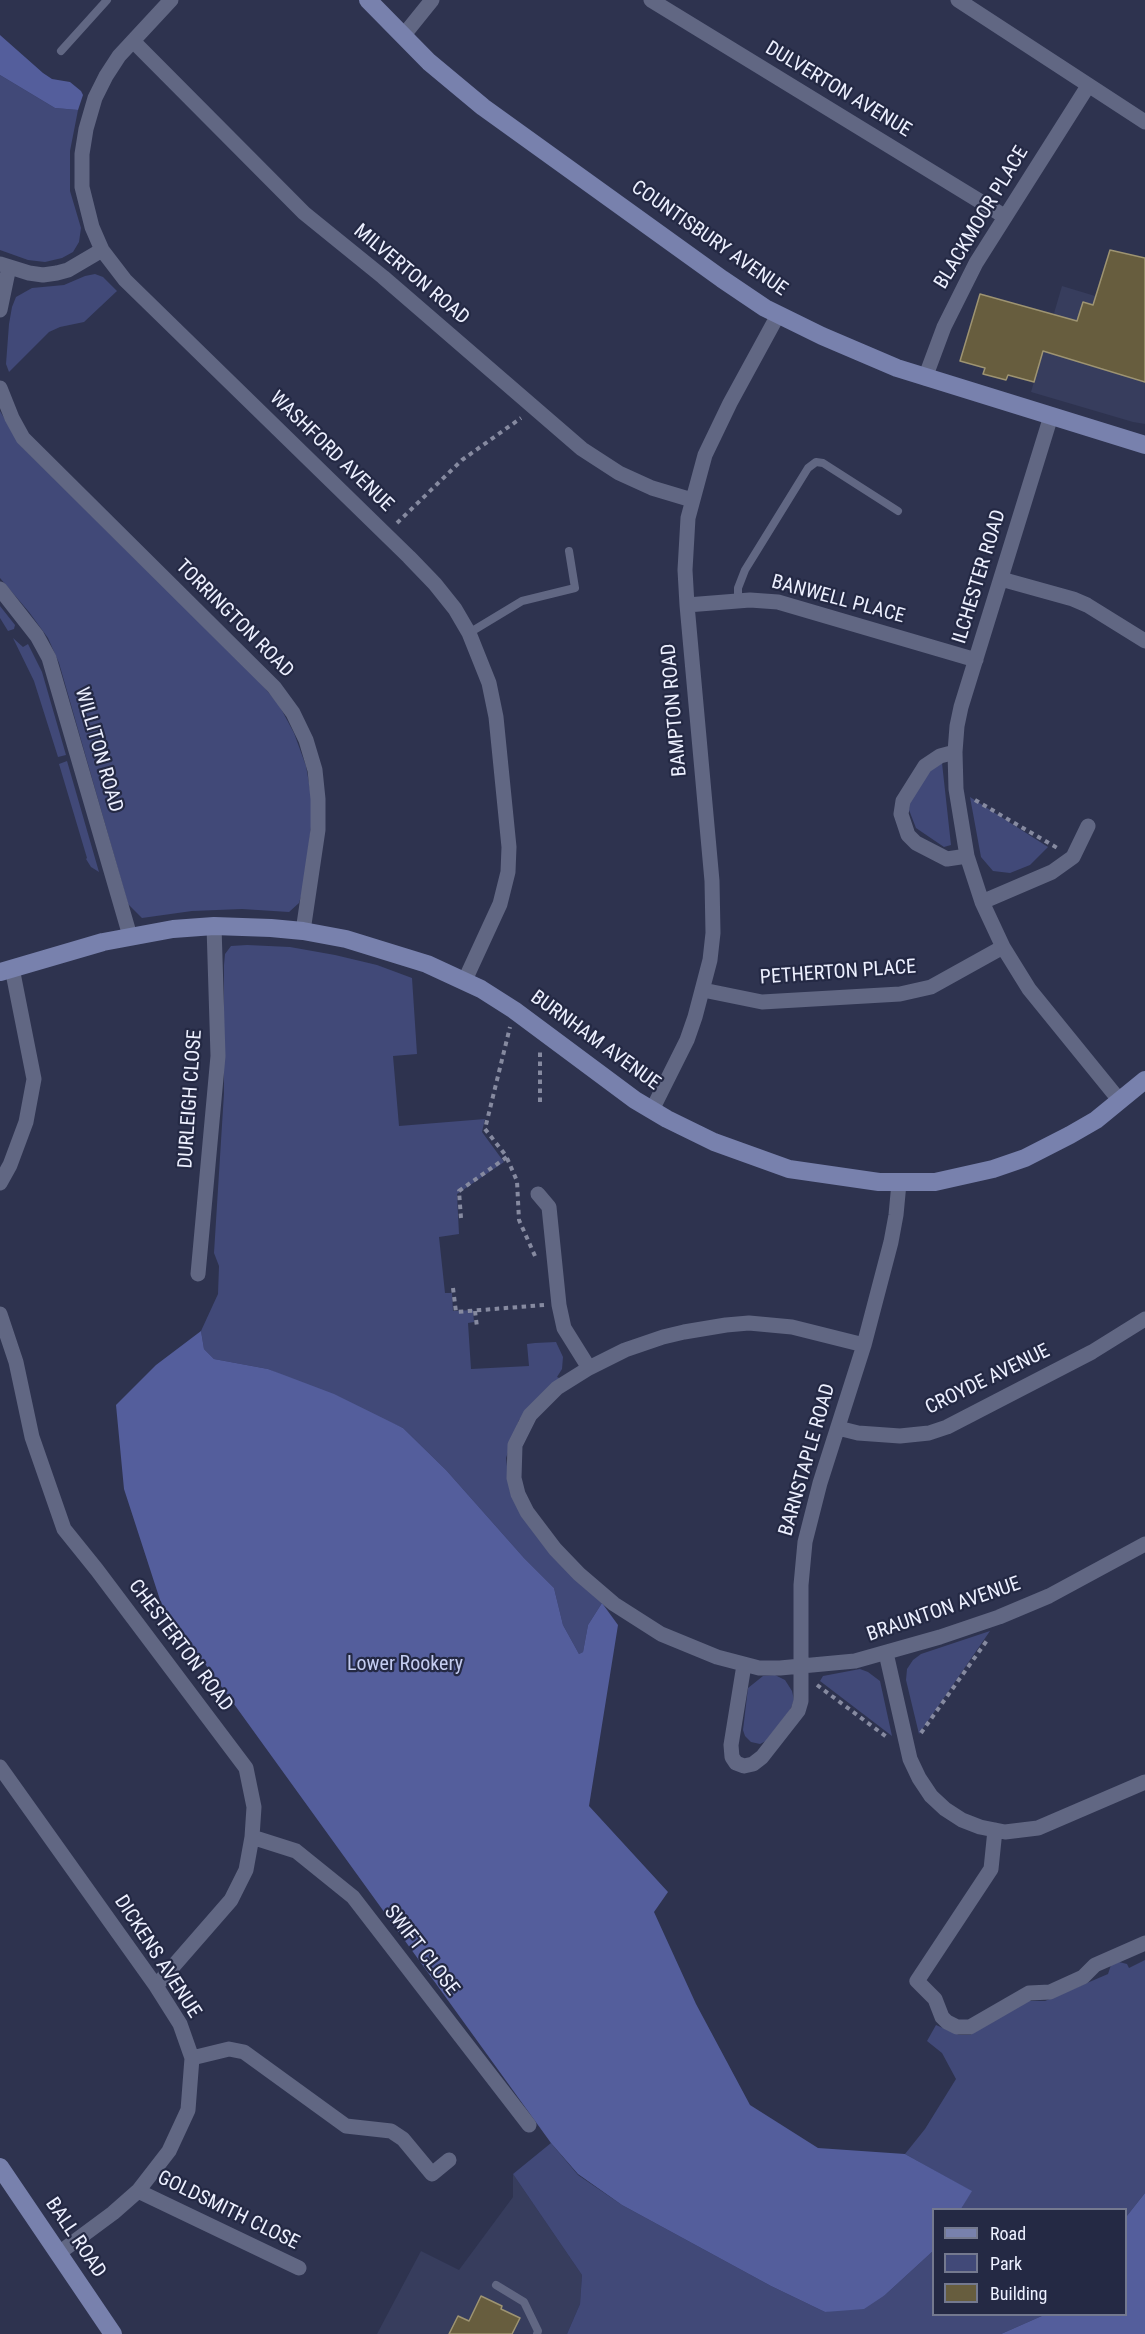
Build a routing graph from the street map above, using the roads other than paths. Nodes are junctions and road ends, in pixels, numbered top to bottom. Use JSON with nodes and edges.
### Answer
{"nodes":[{"id":1,"x":108,"y":0,"type":"edge"},
{"id":2,"x":171,"y":0,"type":"edge"},
{"id":3,"x":368,"y":0,"type":"edge"},
{"id":4,"x":432,"y":0,"type":"edge"},
{"id":5,"x":651,"y":0,"type":"edge"},
{"id":6,"x":958,"y":0,"type":"edge"},
{"id":7,"x":987,"y":0,"type":"edge"},
{"id":8,"x":979,"y":14,"type":"junction"},
{"id":9,"x":403,"y":36,"type":"junction"},
{"id":10,"x":133,"y":41,"type":"junction"},
{"id":11,"x":61,"y":51,"type":"dead end"},
{"id":12,"x":1088,"y":86,"type":"junction"},
{"id":13,"x":1145,"y":122,"type":"edge"},
{"id":14,"x":1004,"y":216,"type":"junction"},
{"id":15,"x":102,"y":250,"type":"junction"},
{"id":16,"x":4,"y":265,"type":"edge"},
{"id":17,"x":0,"y":310,"type":"edge"},
{"id":18,"x":778,"y":315,"type":"junction"},
{"id":19,"x":925,"y":378,"type":"junction"},
{"id":20,"x":0,"y":388,"type":"edge"},
{"id":21,"x":1051,"y":416,"type":"junction"},
{"id":22,"x":1145,"y":445,"type":"edge"},
{"id":23,"x":692,"y":500,"type":"junction"},
{"id":24,"x":898,"y":511,"type":"dead end"},
{"id":25,"x":569,"y":551,"type":"dead end"},
{"id":26,"x":1001,"y":579,"type":"junction"},
{"id":27,"x":0,"y":589,"type":"edge"},
{"id":28,"x":738,"y":600,"type":"junction"},
{"id":29,"x":687,"y":605,"type":"junction"},
{"id":30,"x":469,"y":633,"type":"junction"},
{"id":31,"x":1145,"y":641,"type":"edge"},
{"id":32,"x":976,"y":660,"type":"junction"},
{"id":33,"x":955,"y":752,"type":"junction"},
{"id":34,"x":1088,"y":826,"type":"dead end"},
{"id":35,"x":967,"y":856,"type":"junction"},
{"id":36,"x":982,"y":902,"type":"junction"},
{"id":37,"x":214,"y":926,"type":"junction"},
{"id":38,"x":303,"y":931,"type":"junction"},
{"id":39,"x":130,"y":936,"type":"junction"},
{"id":40,"x":1003,"y":947,"type":"junction"},
{"id":41,"x":6,"y":970,"type":"edge"},
{"id":42,"x":465,"y":980,"type":"junction"},
{"id":43,"x":703,"y":990,"type":"junction"},
{"id":44,"x":1145,"y":1080,"type":"edge"},
{"id":45,"x":1120,"y":1101,"type":"junction"},
{"id":46,"x":652,"y":1110,"type":"junction"},
{"id":47,"x":0,"y":1183,"type":"edge"},
{"id":48,"x":899,"y":1183,"type":"junction"},
{"id":49,"x":538,"y":1194,"type":"dead end"},
{"id":50,"x":198,"y":1274,"type":"dead end"},
{"id":51,"x":0,"y":1314,"type":"edge"},
{"id":52,"x":1145,"y":1318,"type":"edge"},
{"id":53,"x":864,"y":1345,"type":"junction"},
{"id":54,"x":589,"y":1368,"type":"junction"},
{"id":55,"x":838,"y":1428,"type":"junction"},
{"id":56,"x":1145,"y":1544,"type":"edge"},
{"id":57,"x":886,"y":1653,"type":"junction"},
{"id":58,"x":744,"y":1665,"type":"junction"},
{"id":59,"x":800,"y":1667,"type":"junction"},
{"id":60,"x":0,"y":1767,"type":"edge"},
{"id":61,"x":1145,"y":1782,"type":"edge"},
{"id":62,"x":995,"y":1830,"type":"junction"},
{"id":63,"x":252,"y":1837,"type":"junction"},
{"id":64,"x":1145,"y":1943,"type":"edge"},
{"id":65,"x":156,"y":1986,"type":"junction"},
{"id":66,"x":192,"y":2058,"type":"junction"},
{"id":67,"x":530,"y":2125,"type":"dead end"},
{"id":68,"x":449,"y":2160,"type":"dead end"},
{"id":69,"x":0,"y":2167,"type":"edge"},
{"id":70,"x":138,"y":2191,"type":"junction"},
{"id":71,"x":59,"y":2253,"type":"junction"},
{"id":72,"x":299,"y":2268,"type":"dead end"},
{"id":73,"x":496,"y":2285,"type":"dead end"},
{"id":74,"x":113,"y":2334,"type":"edge"},
{"id":75,"x":537,"y":2334,"type":"edge"}],
"edges":[{"from":1,"to":11,"type":"lane"},
{"from":2,"to":10,"type":"street","name":"WASHFORD AVENUE"},
{"from":3,"to":9,"type":"street","name":"COUNTISBURY AVENUE"},
{"from":4,"to":9,"type":"street"},
{"from":5,"to":14,"type":"street","name":"DULVERTON AVENUE"},
{"from":6,"to":8,"type":"street"},
{"from":7,"to":8,"type":"street"},
{"from":8,"to":12,"type":"street"},
{"from":9,"to":18,"type":"street","name":"COUNTISBURY AVENUE"},
{"from":10,"to":15,"type":"street","name":"WASHFORD AVENUE"},
{"from":10,"to":23,"type":"street","name":"MILVERTON ROAD"},
{"from":12,"to":13,"type":"street"},
{"from":12,"to":14,"type":"street","name":"BLACKMOOR PLACE"},
{"from":14,"to":19,"type":"street","name":"BLACKMOOR PLACE"},
{"from":15,"to":16,"type":"street"},
{"from":15,"to":30,"type":"street","name":"WASHFORD AVENUE"},
{"from":16,"to":17,"type":"street"},
{"from":18,"to":19,"type":"street","name":"COUNTISBURY AVENUE"},
{"from":18,"to":23,"type":"street","name":"BAMPTON ROAD"},
{"from":19,"to":21,"type":"street","name":"COUNTISBURY AVENUE"},
{"from":20,"to":38,"type":"street","name":"TORRINGTON ROAD"},
{"from":21,"to":22,"type":"street","name":"COUNTISBURY AVENUE"},
{"from":21,"to":26,"type":"street","name":"ILCHESTER ROAD"},
{"from":23,"to":29,"type":"street","name":"BAMPTON ROAD"},
{"from":24,"to":28,"type":"lane"},
{"from":25,"to":30,"type":"lane"},
{"from":26,"to":31,"type":"street"},
{"from":26,"to":32,"type":"street","name":"ILCHESTER ROAD"},
{"from":27,"to":39,"type":"street","name":"WILLITON ROAD"},
{"from":28,"to":29,"type":"street","name":"BANWELL PLACE"},
{"from":28,"to":32,"type":"street","name":"BANWELL PLACE"},
{"from":29,"to":43,"type":"street","name":"BAMPTON ROAD"},
{"from":30,"to":42,"type":"street","name":"WASHFORD AVENUE"},
{"from":32,"to":33,"type":"street","name":"ILCHESTER ROAD"},
{"from":33,"to":35,"type":"street","name":"ILCHESTER ROAD"},
{"from":33,"to":35,"type":"street"},
{"from":34,"to":36,"type":"street"},
{"from":35,"to":36,"type":"street","name":"ILCHESTER ROAD"},
{"from":36,"to":40,"type":"street","name":"ILCHESTER ROAD"},
{"from":37,"to":38,"type":"street","name":"BURNHAM AVENUE"},
{"from":37,"to":39,"type":"street","name":"BURNHAM AVENUE"},
{"from":37,"to":50,"type":"street","name":"DURLEIGH CLOSE"},
{"from":38,"to":42,"type":"street","name":"BURNHAM AVENUE"},
{"from":39,"to":41,"type":"street","name":"BURNHAM AVENUE"},
{"from":40,"to":43,"type":"street","name":"PETHERTON PLACE"},
{"from":40,"to":45,"type":"street","name":"ILCHESTER ROAD"},
{"from":41,"to":47,"type":"street"},
{"from":42,"to":46,"type":"street","name":"BURNHAM AVENUE"},
{"from":43,"to":46,"type":"street","name":"BAMPTON ROAD"},
{"from":44,"to":45,"type":"street","name":"BURNHAM AVENUE"},
{"from":45,"to":48,"type":"street","name":"BURNHAM AVENUE"},
{"from":46,"to":48,"type":"street","name":"BURNHAM AVENUE"},
{"from":48,"to":53,"type":"street","name":"BARNSTAPLE ROAD"},
{"from":49,"to":54,"type":"street"},
{"from":51,"to":63,"type":"street","name":"CHESTERTON ROAD"},
{"from":52,"to":55,"type":"street","name":"CROYDE AVENUE"},
{"from":53,"to":54,"type":"street","name":"BRAUNTON AVENUE"},
{"from":53,"to":55,"type":"street","name":"BARNSTAPLE ROAD"},
{"from":54,"to":58,"type":"street","name":"BRAUNTON AVENUE"},
{"from":55,"to":59,"type":"street","name":"BARNSTAPLE ROAD"},
{"from":56,"to":57,"type":"street","name":"BRAUNTON AVENUE"},
{"from":57,"to":59,"type":"street","name":"BRAUNTON AVENUE"},
{"from":57,"to":62,"type":"street"},
{"from":58,"to":59,"type":"street","name":"BRAUNTON AVENUE"},
{"from":58,"to":59,"type":"street","name":"BARNSTAPLE ROAD"},
{"from":60,"to":65,"type":"street","name":"DICKENS AVENUE"},
{"from":61,"to":62,"type":"street"},
{"from":62,"to":64,"type":"street"},
{"from":63,"to":65,"type":"street","name":"CHESTERTON ROAD"},
{"from":63,"to":67,"type":"street","name":"SWIFT CLOSE"},
{"from":65,"to":66,"type":"street","name":"DICKENS AVENUE"},
{"from":66,"to":68,"type":"street"},
{"from":66,"to":70,"type":"street","name":"DICKENS AVENUE"},
{"from":69,"to":71,"type":"street","name":"BALL ROAD"},
{"from":70,"to":71,"type":"street","name":"DICKENS AVENUE"},
{"from":70,"to":72,"type":"street","name":"GOLDSMITH CLOSE"},
{"from":71,"to":74,"type":"street","name":"BALL ROAD"},
{"from":73,"to":75,"type":"lane"}]}
